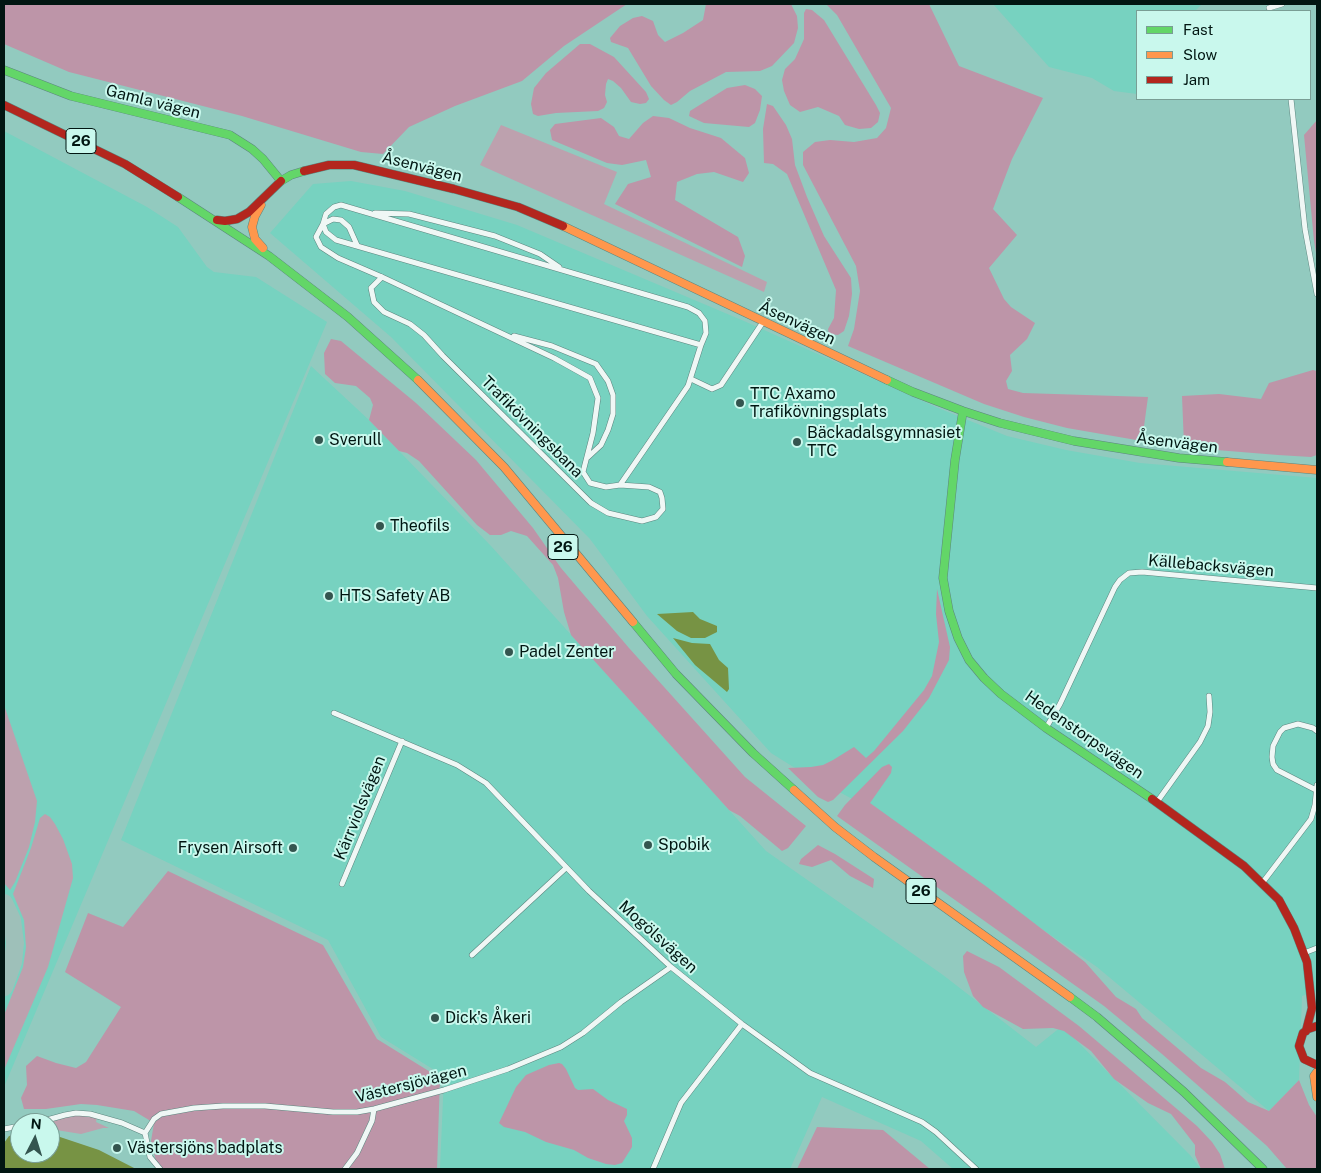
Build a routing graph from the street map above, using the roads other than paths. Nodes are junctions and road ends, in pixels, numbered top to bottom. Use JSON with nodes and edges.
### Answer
{"nodes":[{"id":1,"x":1282,"y":4,"type":"edge"},
{"id":2,"x":1269,"y":8,"type":"edge"},
{"id":3,"x":4,"y":70,"type":"edge"},
{"id":4,"x":1291,"y":100,"type":"edge"},
{"id":5,"x":4,"y":105,"type":"edge"},
{"id":6,"x":4,"y":110,"type":"edge"},
{"id":7,"x":281,"y":182,"type":"junction"},
{"id":8,"x":265,"y":197,"type":"junction"},
{"id":9,"x":366,"y":213,"type":"junction"},
{"id":10,"x":216,"y":220,"type":"junction"},
{"id":11,"x":323,"y":224,"type":"junction"},
{"id":12,"x":357,"y":245,"type":"junction"},
{"id":13,"x":269,"y":256,"type":"junction"},
{"id":14,"x":563,"y":270,"type":"junction"},
{"id":15,"x":382,"y":277,"type":"junction"},
{"id":16,"x":1317,"y":294,"type":"edge"},
{"id":17,"x":763,"y":322,"type":"junction"},
{"id":18,"x":503,"y":334,"type":"junction"},
{"id":19,"x":701,"y":345,"type":"junction"},
{"id":20,"x":691,"y":379,"type":"junction"},
{"id":21,"x":963,"y":411,"type":"junction"},
{"id":22,"x":587,"y":458,"type":"junction"},
{"id":23,"x":1317,"y":470,"type":"edge"},
{"id":24,"x":620,"y":485,"type":"junction"},
{"id":25,"x":1317,"y":588,"type":"edge"},
{"id":26,"x":1209,"y":696,"type":"dead end"},
{"id":27,"x":334,"y":713,"type":"dead end"},
{"id":28,"x":1046,"y":728,"type":"junction"},
{"id":29,"x":1317,"y":731,"type":"edge"},
{"id":30,"x":402,"y":741,"type":"junction"},
{"id":31,"x":1317,"y":788,"type":"edge"},
{"id":32,"x":1156,"y":802,"type":"junction"},
{"id":33,"x":566,"y":868,"type":"junction"},
{"id":34,"x":1263,"y":882,"type":"junction"},
{"id":35,"x":342,"y":884,"type":"dead end"},
{"id":36,"x":1317,"y":948,"type":"edge"},
{"id":37,"x":1304,"y":953,"type":"junction"},
{"id":38,"x":472,"y":955,"type":"dead end"},
{"id":39,"x":671,"y":967,"type":"junction"},
{"id":40,"x":1312,"y":1008,"type":"junction"},
{"id":41,"x":1317,"y":1016,"type":"edge"},
{"id":42,"x":742,"y":1024,"type":"junction"},
{"id":43,"x":1317,"y":1026,"type":"edge"},
{"id":44,"x":1306,"y":1031,"type":"junction"},
{"id":45,"x":1304,"y":1059,"type":"junction"},
{"id":46,"x":1317,"y":1065,"type":"edge"},
{"id":47,"x":1316,"y":1074,"type":"edge"},
{"id":48,"x":1317,"y":1097,"type":"edge"},
{"id":49,"x":374,"y":1109,"type":"junction"},
{"id":50,"x":60,"y":1116,"type":"edge"},
{"id":51,"x":145,"y":1133,"type":"junction"},
{"id":52,"x":160,"y":1169,"type":"edge"},
{"id":53,"x":345,"y":1169,"type":"edge"},
{"id":54,"x":653,"y":1169,"type":"edge"},
{"id":55,"x":976,"y":1169,"type":"edge"},
{"id":56,"x":1254,"y":1169,"type":"edge"},
{"id":57,"x":1263,"y":1169,"type":"edge"}],
"edges":[{"from":1,"to":2,"type":"street"},
{"from":3,"to":7,"type":"main road","name":"Gamla vägen"},
{"from":4,"to":16,"type":"street"},
{"from":5,"to":10,"type":"main road","number":"26"},
{"from":6,"to":56,"type":"main road","number":"26"},
{"from":7,"to":8,"type":"main road","name":"Åsenvägen"},
{"from":7,"to":17,"type":"main road","name":"Åsenvägen"},
{"from":8,"to":10,"type":"main road","name":"Åsenvägen"},
{"from":8,"to":13,"type":"main road"},
{"from":9,"to":11,"type":"street"},
{"from":9,"to":14,"type":"street"},
{"from":9,"to":14,"type":"street"},
{"from":10,"to":13,"type":"main road","number":"26"},
{"from":11,"to":12,"type":"street"},
{"from":11,"to":12,"type":"street"},
{"from":11,"to":15,"type":"street","name":"Trafikövningsbana"},
{"from":12,"to":19,"type":"street"},
{"from":13,"to":57,"type":"main road","number":"26"},
{"from":14,"to":19,"type":"street"},
{"from":15,"to":18,"type":"street","name":"Trafikövningsbana"},
{"from":15,"to":24,"type":"street","name":"Trafikövningsbana"},
{"from":17,"to":20,"type":"street"},
{"from":17,"to":21,"type":"main road","name":"Åsenvägen"},
{"from":18,"to":22,"type":"street","name":"Trafikövningsbana"},
{"from":18,"to":22,"type":"street","name":"Trafikövningsbana"},
{"from":19,"to":20,"type":"street"},
{"from":20,"to":24,"type":"street"},
{"from":21,"to":23,"type":"main road","name":"Åsenvägen"},
{"from":21,"to":28,"type":"main road","name":"Hedenstorpsvägen"},
{"from":22,"to":24,"type":"street","name":"Trafikövningsbana"},
{"from":25,"to":28,"type":"street","name":"Källebacksvägen"},
{"from":26,"to":32,"type":"street"},
{"from":27,"to":30,"type":"street","name":"Mogölsvägen"},
{"from":28,"to":32,"type":"main road","name":"Hedenstorpsvägen"},
{"from":29,"to":31,"type":"street"},
{"from":30,"to":33,"type":"street","name":"Mogölsvägen"},
{"from":30,"to":35,"type":"street","name":"Kärrviolsvägen"},
{"from":31,"to":34,"type":"street"},
{"from":32,"to":34,"type":"main road","name":"Hedenstorpsvägen"},
{"from":33,"to":38,"type":"street"},
{"from":33,"to":39,"type":"street","name":"Mogölsvägen"},
{"from":34,"to":37,"type":"main road","name":"Hedenstorpsvägen"},
{"from":36,"to":37,"type":"street"},
{"from":37,"to":40,"type":"main road","name":"Hedenstorpsvägen"},
{"from":39,"to":42,"type":"street","name":"Mogölsvägen"},
{"from":39,"to":49,"type":"street","name":"Västersjövägen"},
{"from":40,"to":41,"type":"main road"},
{"from":40,"to":44,"type":"main road","name":"Hedenstorpsvägen"},
{"from":42,"to":54,"type":"street"},
{"from":42,"to":55,"type":"street","name":"Mogölsvägen"},
{"from":43,"to":44,"type":"main road"},
{"from":44,"to":45,"type":"main road","name":"Hedenstorpsvägen"},
{"from":45,"to":46,"type":"main road"},
{"from":45,"to":47,"type":"main road"},
{"from":47,"to":48,"type":"main road"},
{"from":49,"to":51,"type":"street","name":"Västersjövägen"},
{"from":49,"to":53,"type":"street"},
{"from":50,"to":51,"type":"street"},
{"from":51,"to":52,"type":"street"}]}
